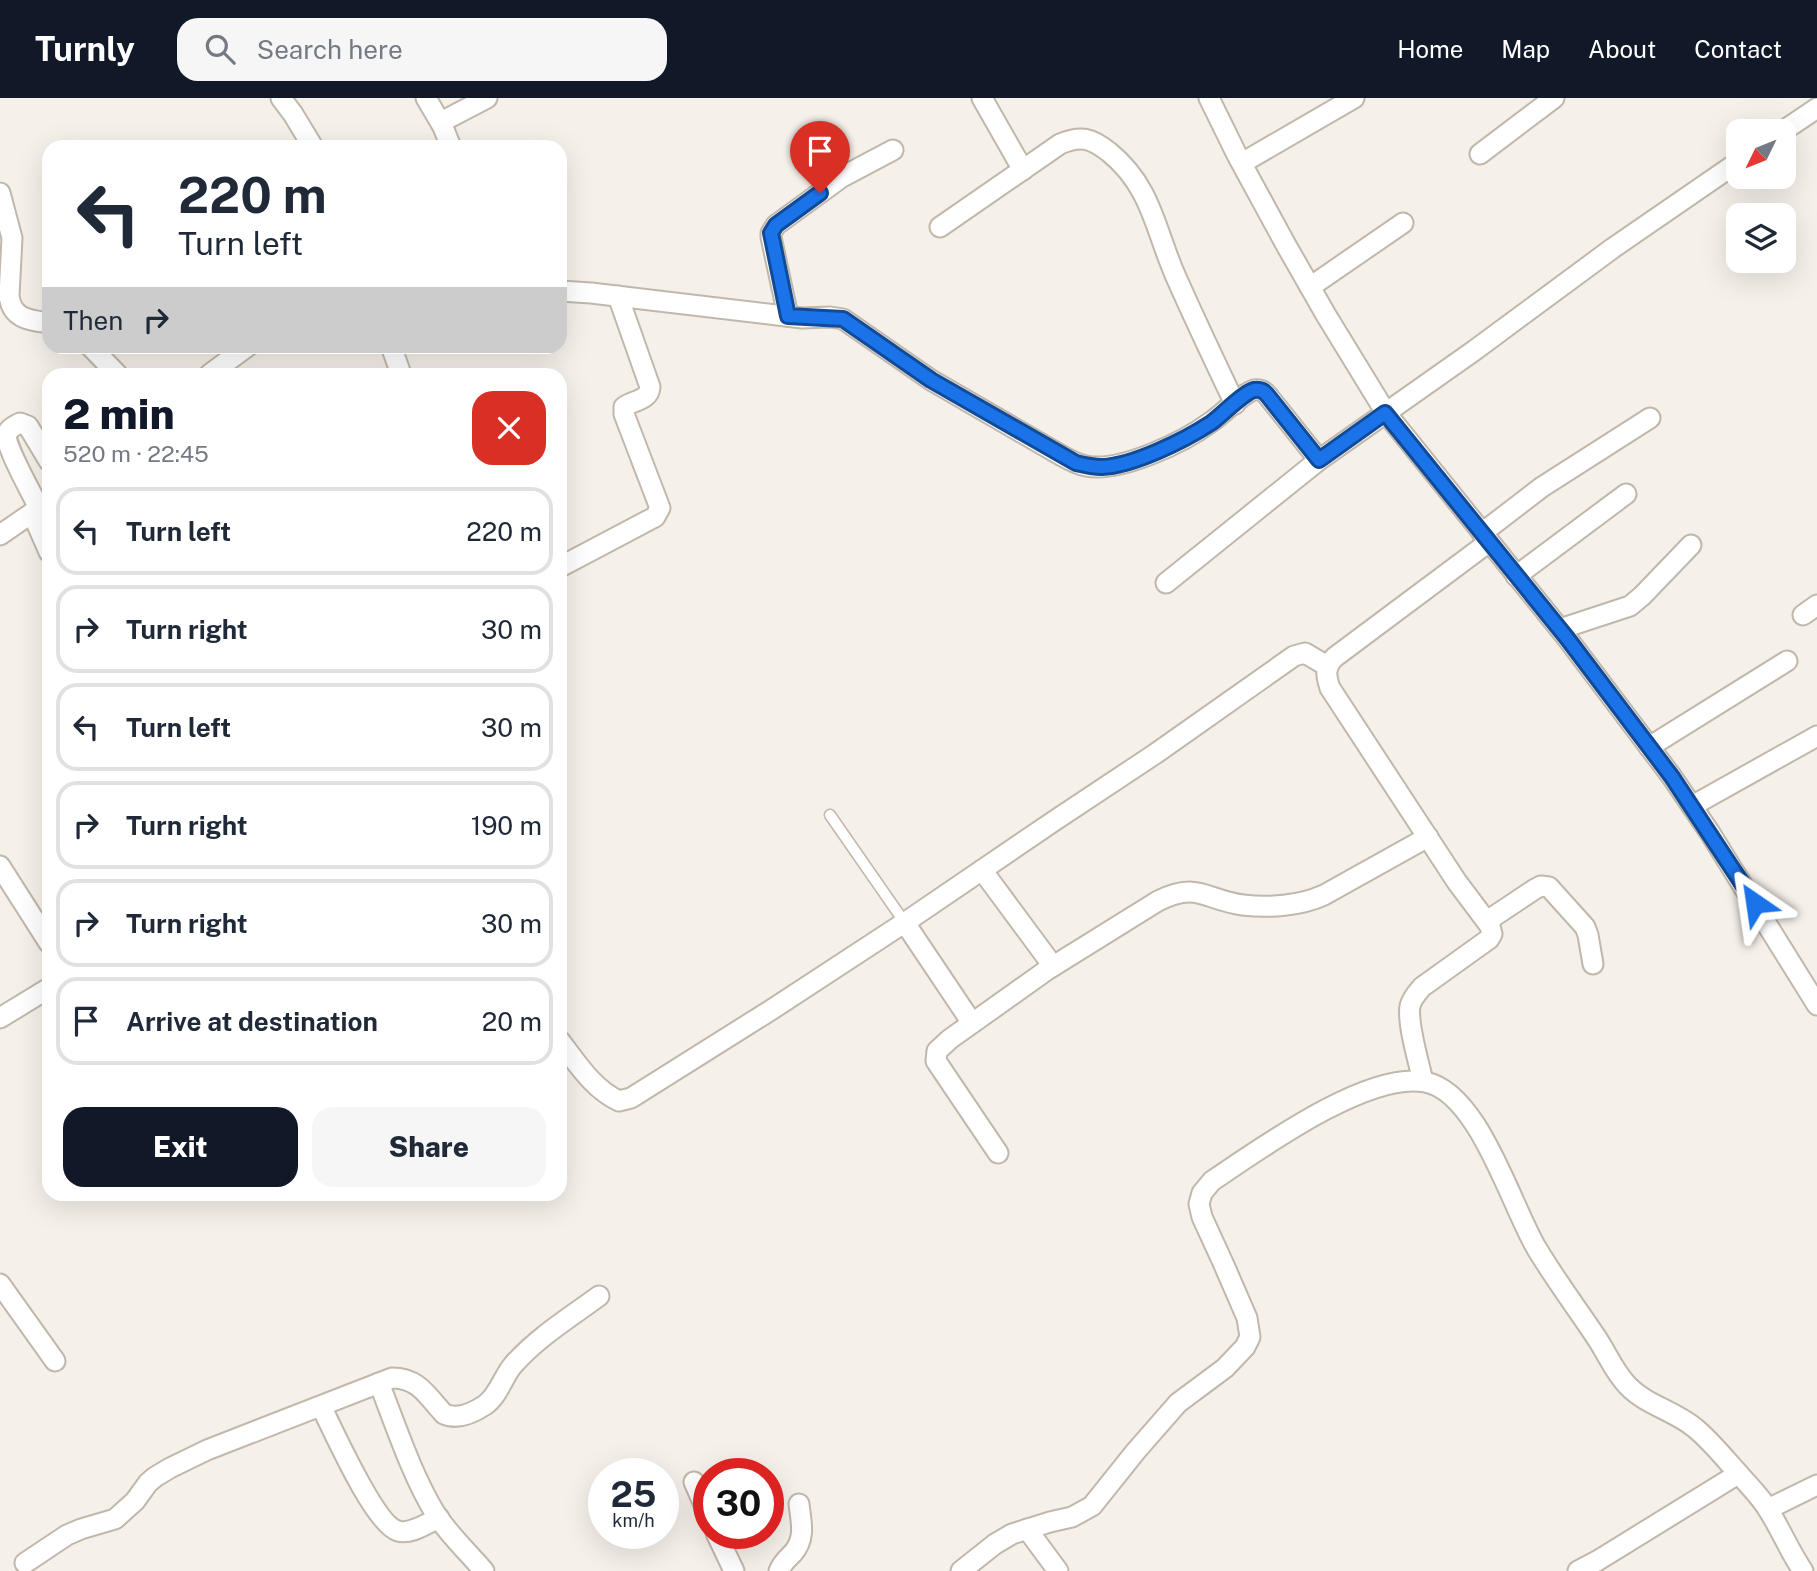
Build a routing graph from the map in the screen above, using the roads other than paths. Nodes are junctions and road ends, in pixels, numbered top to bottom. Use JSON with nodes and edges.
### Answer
{"nodes":[{"id":1,"x":281,"y":98,"type":"edge"},
{"id":2,"x":426,"y":98,"type":"edge"},
{"id":3,"x":487,"y":98,"type":"edge"},
{"id":4,"x":982,"y":98,"type":"edge"},
{"id":5,"x":1209,"y":98,"type":"edge"},
{"id":6,"x":1354,"y":98,"type":"edge"},
{"id":7,"x":1554,"y":98,"type":"edge"},
{"id":8,"x":1817,"y":108,"type":"edge"},
{"id":9,"x":441,"y":122,"type":"junction"},
{"id":10,"x":1796,"y":122,"type":"edge"},
{"id":11,"x":309,"y":140,"type":"edge"},
{"id":12,"x":448,"y":140,"type":"edge"},
{"id":13,"x":893,"y":150,"type":"dead end"},
{"id":14,"x":1480,"y":154,"type":"dead end"},
{"id":15,"x":1241,"y":163,"type":"junction"},
{"id":16,"x":1023,"y":170,"type":"junction"},
{"id":17,"x":1726,"y":170,"type":"edge"},
{"id":18,"x":0,"y":193,"type":"edge"},
{"id":19,"x":1403,"y":223,"type":"dead end"},
{"id":20,"x":940,"y":227,"type":"dead end"},
{"id":21,"x":1310,"y":287,"type":"junction"},
{"id":22,"x":567,"y":292,"type":"edge"},
{"id":23,"x":5,"y":295,"type":"edge"},
{"id":24,"x":618,"y":296,"type":"junction"},
{"id":25,"x":788,"y":316,"type":"junction"},
{"id":26,"x":42,"y":322,"type":"edge"},
{"id":27,"x":98,"y":354,"type":"edge"},
{"id":28,"x":240,"y":354,"type":"edge"},
{"id":29,"x":111,"y":368,"type":"edge"},
{"id":30,"x":225,"y":368,"type":"edge"},
{"id":31,"x":1235,"y":404,"type":"junction"},
{"id":32,"x":1385,"y":413,"type":"junction"},
{"id":33,"x":1650,"y":418,"type":"dead end"},
{"id":34,"x":42,"y":449,"type":"edge"},
{"id":35,"x":1319,"y":460,"type":"junction"},
{"id":36,"x":1626,"y":494,"type":"dead end"},
{"id":37,"x":40,"y":507,"type":"edge"},
{"id":38,"x":0,"y":535,"type":"edge"},
{"id":39,"x":1485,"y":538,"type":"junction"},
{"id":40,"x":1691,"y":545,"type":"dead end"},
{"id":41,"x":567,"y":563,"type":"edge"},
{"id":42,"x":1516,"y":576,"type":"junction"},
{"id":43,"x":1166,"y":583,"type":"dead end"},
{"id":44,"x":1560,"y":629,"type":"junction"},
{"id":45,"x":1787,"y":661,"type":"dead end"},
{"id":46,"x":1327,"y":666,"type":"junction"},
{"id":47,"x":1817,"y":736,"type":"edge"},
{"id":48,"x":1649,"y":747,"type":"junction"},
{"id":49,"x":1692,"y":806,"type":"junction"},
{"id":50,"x":830,"y":815,"type":"dead end"},
{"id":51,"x":1428,"y":837,"type":"junction"},
{"id":52,"x":0,"y":866,"type":"edge"},
{"id":53,"x":982,"y":870,"type":"junction"},
{"id":54,"x":1487,"y":921,"type":"junction"},
{"id":55,"x":905,"y":923,"type":"junction"},
{"id":56,"x":42,"y":932,"type":"edge"},
{"id":57,"x":1593,"y":964,"type":"dead end"},
{"id":58,"x":1053,"y":966,"type":"junction"},
{"id":59,"x":42,"y":992,"type":"edge"},
{"id":60,"x":1817,"y":1005,"type":"edge"},
{"id":61,"x":0,"y":1018,"type":"edge"},
{"id":62,"x":972,"y":1023,"type":"junction"},
{"id":63,"x":567,"y":1050,"type":"edge"},
{"id":64,"x":1423,"y":1081,"type":"junction"},
{"id":65,"x":998,"y":1153,"type":"dead end"},
{"id":66,"x":0,"y":1284,"type":"edge"},
{"id":67,"x":599,"y":1296,"type":"dead end"},
{"id":68,"x":55,"y":1361,"type":"dead end"},
{"id":69,"x":379,"y":1383,"type":"junction"},
{"id":70,"x":321,"y":1406,"type":"junction"},
{"id":71,"x":1738,"y":1474,"type":"junction"},
{"id":72,"x":1817,"y":1485,"type":"edge"},
{"id":73,"x":799,"y":1504,"type":"dead end"},
{"id":74,"x":1768,"y":1509,"type":"junction"},
{"id":75,"x":439,"y":1518,"type":"junction"},
{"id":76,"x":1027,"y":1529,"type":"junction"},
{"id":77,"x":724,"y":1549,"type":"edge"},
{"id":78,"x":25,"y":1563,"type":"dead end"},
{"id":79,"x":484,"y":1571,"type":"edge"},
{"id":80,"x":734,"y":1571,"type":"edge"},
{"id":81,"x":779,"y":1571,"type":"edge"},
{"id":82,"x":961,"y":1571,"type":"edge"},
{"id":83,"x":1058,"y":1571,"type":"edge"},
{"id":84,"x":1578,"y":1571,"type":"edge"},
{"id":85,"x":1803,"y":1571,"type":"edge"}],
"edges":[{"from":1,"to":11,"type":"street"},
{"from":2,"to":9,"type":"street"},
{"from":3,"to":9,"type":"street"},
{"from":4,"to":16,"type":"street"},
{"from":5,"to":15,"type":"street"},
{"from":6,"to":15,"type":"street"},
{"from":7,"to":14,"type":"street"},
{"from":8,"to":10,"type":"street"},
{"from":9,"to":12,"type":"street"},
{"from":13,"to":25,"type":"street"},
{"from":15,"to":21,"type":"street"},
{"from":16,"to":20,"type":"street"},
{"from":16,"to":31,"type":"street"},
{"from":17,"to":32,"type":"street"},
{"from":18,"to":23,"type":"street"},
{"from":19,"to":21,"type":"street"},
{"from":21,"to":32,"type":"street"},
{"from":22,"to":24,"type":"street"},
{"from":23,"to":26,"type":"street"},
{"from":24,"to":25,"type":"street"},
{"from":24,"to":41,"type":"street"},
{"from":25,"to":31,"type":"street"},
{"from":27,"to":29,"type":"street"},
{"from":28,"to":30,"type":"street"},
{"from":31,"to":35,"type":"street"},
{"from":32,"to":35,"type":"street"},
{"from":32,"to":39,"type":"street"},
{"from":33,"to":39,"type":"street"},
{"from":34,"to":37,"type":"street"},
{"from":35,"to":43,"type":"street"},
{"from":36,"to":42,"type":"street"},
{"from":37,"to":38,"type":"street"},
{"from":39,"to":42,"type":"street"},
{"from":39,"to":46,"type":"street"},
{"from":40,"to":44,"type":"street"},
{"from":42,"to":44,"type":"street"},
{"from":44,"to":48,"type":"street"},
{"from":45,"to":48,"type":"street"},
{"from":46,"to":51,"type":"street"},
{"from":46,"to":53,"type":"street"},
{"from":47,"to":49,"type":"street"},
{"from":48,"to":49,"type":"street"},
{"from":49,"to":60,"type":"street"},
{"from":50,"to":55,"type":"lane"},
{"from":51,"to":54,"type":"street"},
{"from":51,"to":58,"type":"street"},
{"from":52,"to":56,"type":"street"},
{"from":53,"to":55,"type":"street"},
{"from":53,"to":58,"type":"street"},
{"from":54,"to":57,"type":"street"},
{"from":54,"to":64,"type":"street"},
{"from":55,"to":62,"type":"street"},
{"from":55,"to":63,"type":"street"},
{"from":58,"to":62,"type":"street"},
{"from":59,"to":61,"type":"street"},
{"from":62,"to":65,"type":"street"},
{"from":64,"to":71,"type":"street"},
{"from":64,"to":76,"type":"street"},
{"from":66,"to":68,"type":"street"},
{"from":67,"to":69,"type":"street"},
{"from":69,"to":70,"type":"street"},
{"from":69,"to":75,"type":"street"},
{"from":70,"to":75,"type":"street"},
{"from":70,"to":78,"type":"street"},
{"from":71,"to":74,"type":"street"},
{"from":71,"to":84,"type":"street"},
{"from":72,"to":74,"type":"street"},
{"from":73,"to":81,"type":"street"},
{"from":74,"to":85,"type":"street"},
{"from":75,"to":79,"type":"street"},
{"from":76,"to":82,"type":"street"},
{"from":76,"to":83,"type":"street"},
{"from":77,"to":80,"type":"street"}]}
